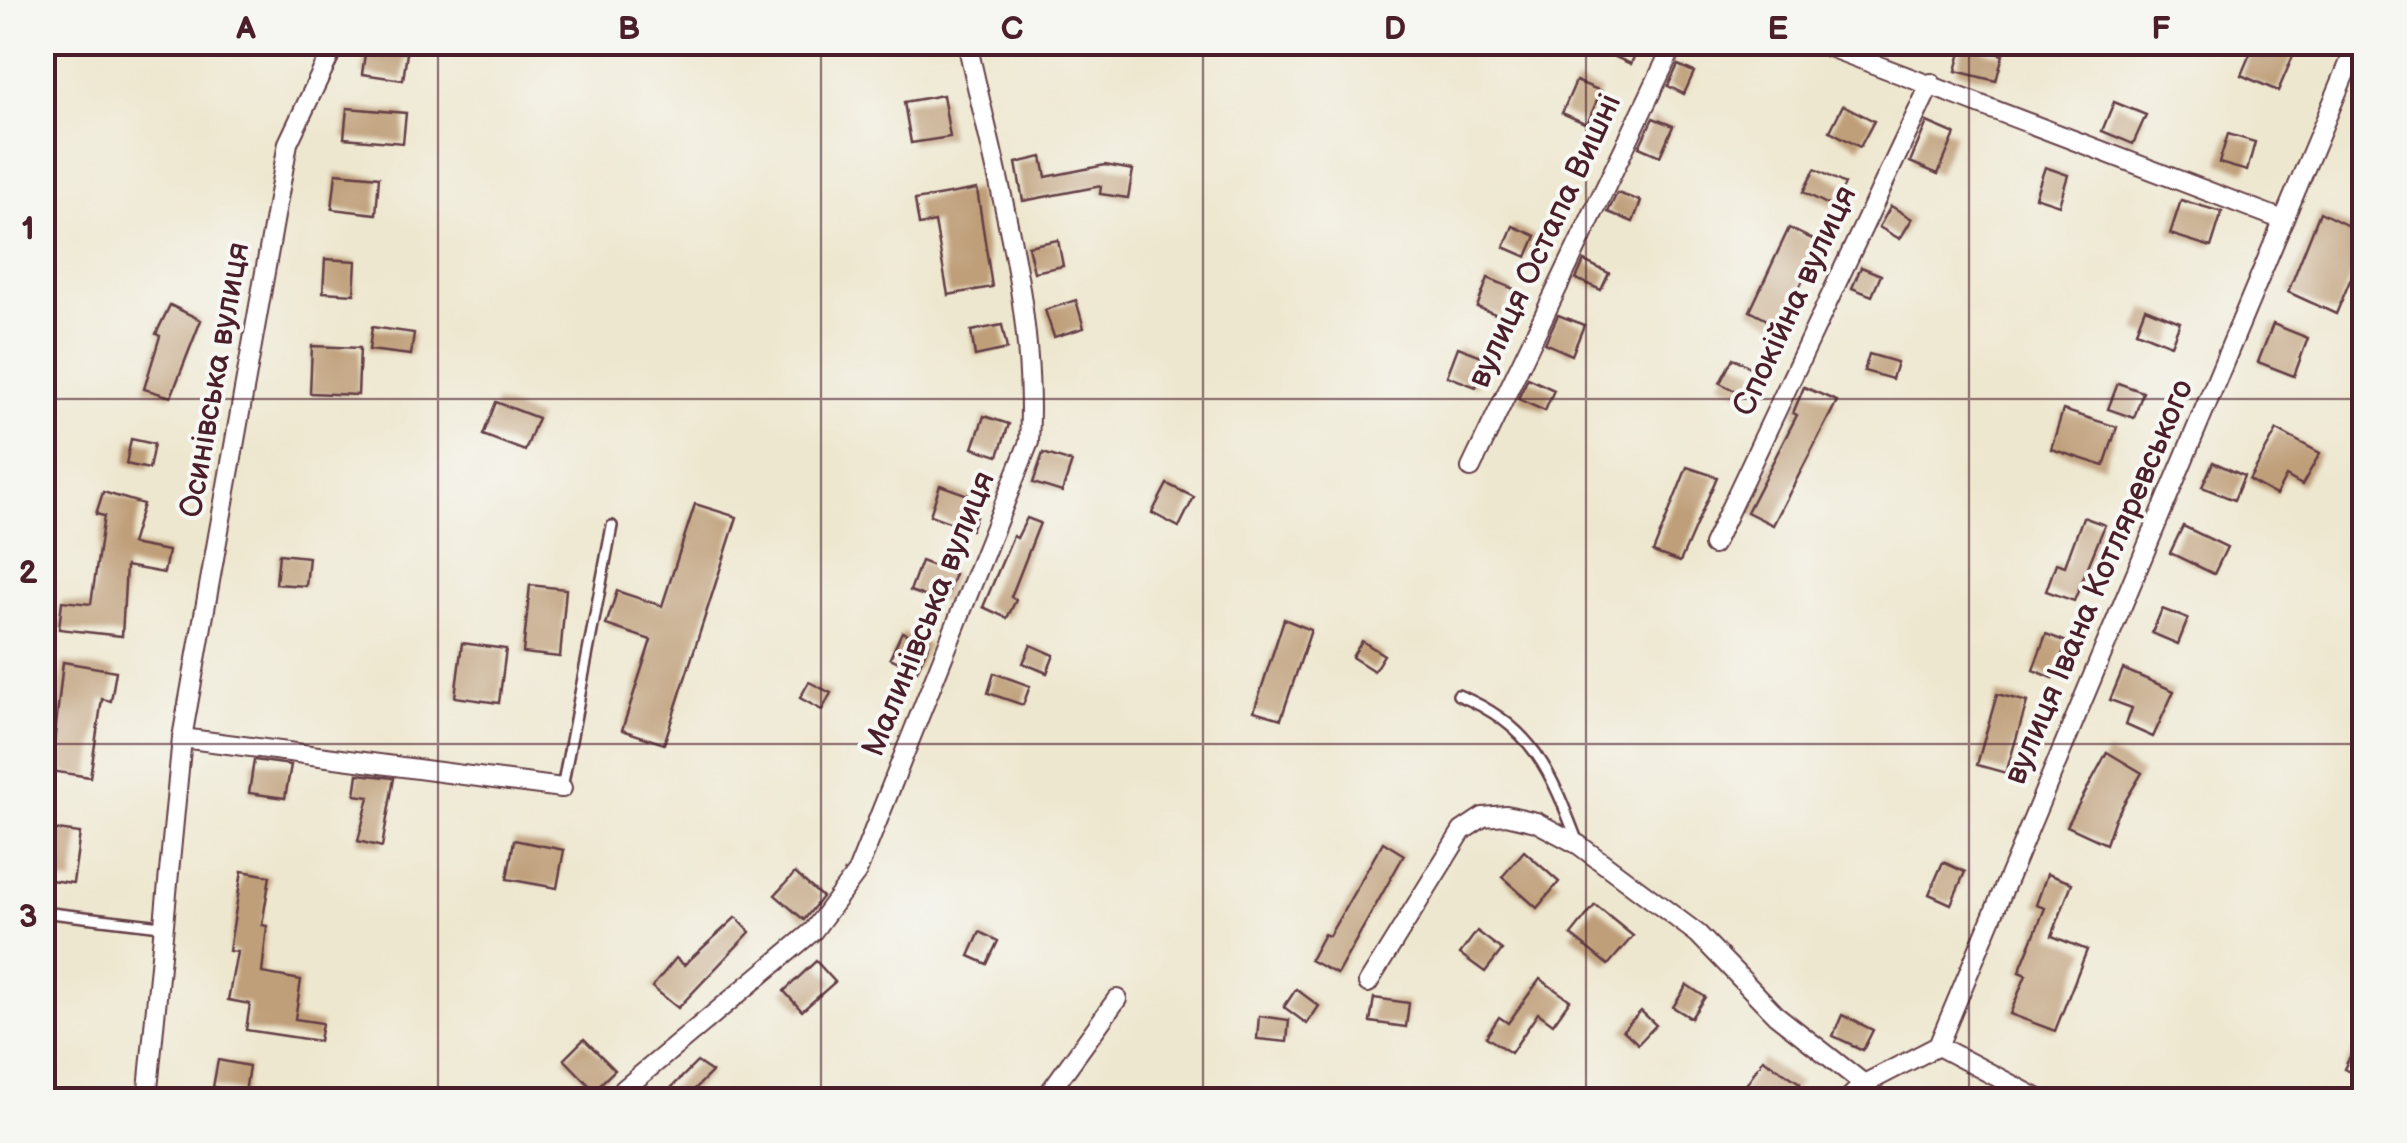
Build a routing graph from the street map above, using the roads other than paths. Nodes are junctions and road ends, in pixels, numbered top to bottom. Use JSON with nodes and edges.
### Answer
{"nodes":[{"id":1,"x":336,"y":42,"type":"edge"},
{"id":2,"x":967,"y":42,"type":"edge"},
{"id":3,"x":1675,"y":42,"type":"edge"},
{"id":4,"x":1816,"y":42,"type":"edge"},
{"id":5,"x":2358,"y":42,"type":"edge"},
{"id":6,"x":1931,"y":83,"type":"junction"},
{"id":7,"x":2283,"y":220,"type":"junction"},
{"id":8,"x":1471,"y":468,"type":"dead end"},
{"id":9,"x":612,"y":526,"type":"dead end"},
{"id":10,"x":1713,"y":545,"type":"dead end"},
{"id":11,"x":1458,"y":695,"type":"dead end"},
{"id":12,"x":182,"y":738,"type":"junction"},
{"id":13,"x":562,"y":788,"type":"joint"},
{"id":14,"x":1579,"y":845,"type":"junction"},
{"id":15,"x":42,"y":912,"type":"edge"},
{"id":16,"x":161,"y":926,"type":"junction"},
{"id":17,"x":1368,"y":983,"type":"dead end"},
{"id":18,"x":1117,"y":1000,"type":"dead end"},
{"id":19,"x":1938,"y":1046,"type":"junction"},
{"id":20,"x":1864,"y":1084,"type":"junction"},
{"id":21,"x":146,"y":1100,"type":"edge"},
{"id":22,"x":611,"y":1100,"type":"edge"},
{"id":23,"x":1044,"y":1100,"type":"edge"},
{"id":24,"x":1847,"y":1100,"type":"edge"},
{"id":25,"x":2041,"y":1100,"type":"edge"}],
"edges":[{"from":1,"to":12,"type":"street","name":"Осинівська вулиця"},
{"from":2,"to":22,"type":"street","name":"Малинівська вулиця"},
{"from":3,"to":8,"type":"street","name":"вулиця Остапа Вишні"},
{"from":4,"to":6,"type":"street"},
{"from":5,"to":7,"type":"street","name":"вулиця Івана Котляревського"},
{"from":6,"to":7,"type":"street"},
{"from":6,"to":10,"type":"street","name":"Спокійна вулиця"},
{"from":7,"to":19,"type":"street","name":"вулиця Івана Котляревського"},
{"from":9,"to":13,"type":"lane"},
{"from":11,"to":14,"type":"lane"},
{"from":12,"to":13,"type":"street"},
{"from":12,"to":16,"type":"street","name":"Осинівська вулиця"},
{"from":14,"to":17,"type":"street"},
{"from":14,"to":20,"type":"street"},
{"from":15,"to":16,"type":"lane"},
{"from":16,"to":21,"type":"street","name":"Осинівська вулиця"},
{"from":18,"to":23,"type":"street"},
{"from":19,"to":20,"type":"street"},
{"from":19,"to":25,"type":"street"},
{"from":20,"to":24,"type":"street"}]}
